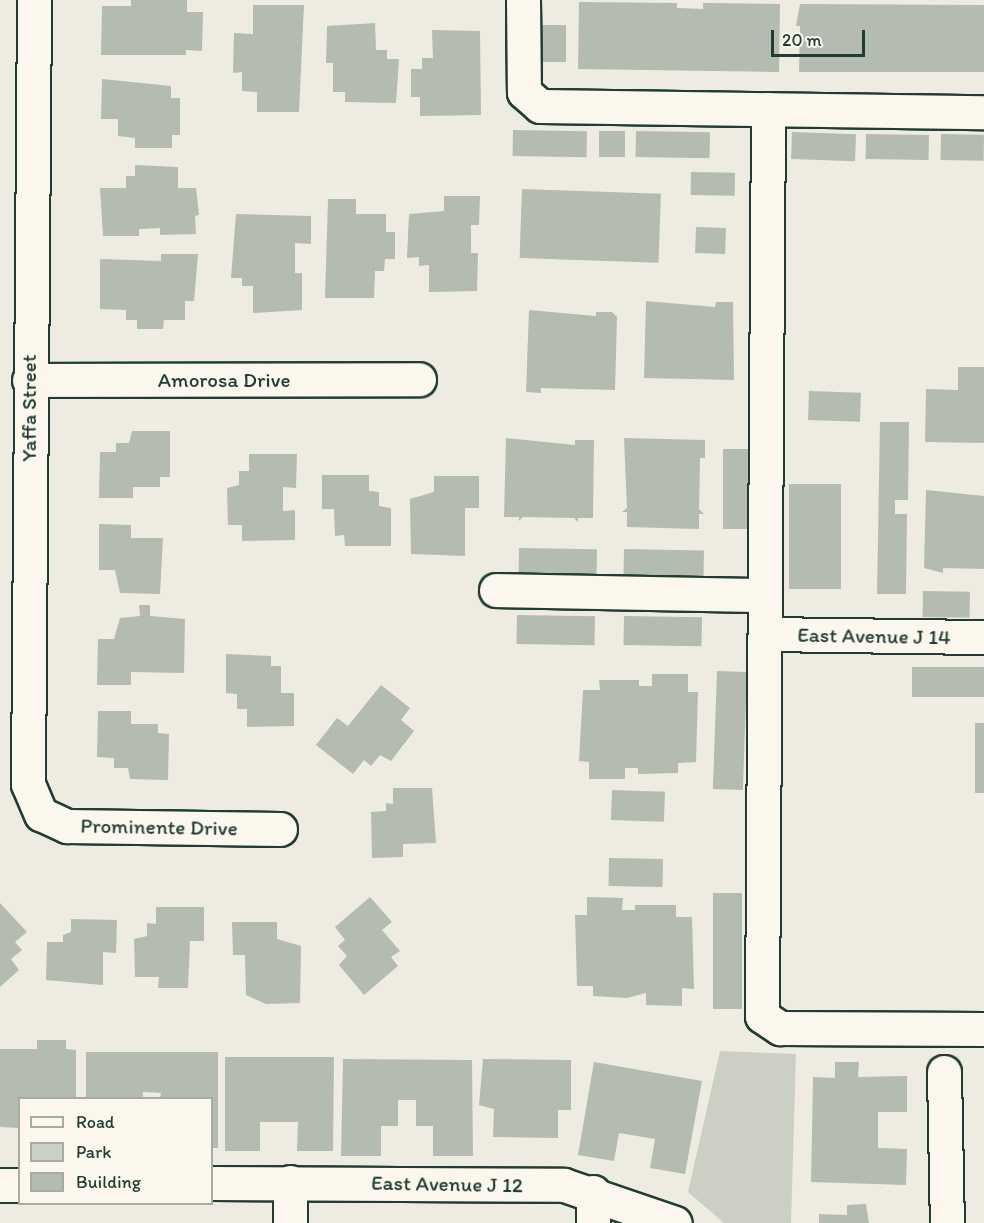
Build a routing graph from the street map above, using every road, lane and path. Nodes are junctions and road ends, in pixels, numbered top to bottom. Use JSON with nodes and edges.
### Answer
{"nodes":[{"id":1,"x":34,"y":0,"type":"edge"},
{"id":2,"x":523,"y":0,"type":"edge"},
{"id":3,"x":768,"y":109,"type":"junction"},
{"id":4,"x":984,"y":112,"type":"edge"},
{"id":5,"x":419,"y":379,"type":"dead end"},
{"id":6,"x":29,"y":380,"type":"junction"},
{"id":7,"x":496,"y":590,"type":"dead end"},
{"id":8,"x":765,"y":595,"type":"junction"},
{"id":9,"x":765,"y":634,"type":"junction"},
{"id":10,"x":984,"y":638,"type":"edge"},
{"id":11,"x":41,"y":814,"type":"joint"},
{"id":12,"x":280,"y":829,"type":"dead end"},
{"id":13,"x":984,"y":1029,"type":"edge"},
{"id":14,"x":944,"y":1072,"type":"dead end"},
{"id":15,"x":290,"y":1182,"type":"junction"},
{"id":16,"x":213,"y":1183,"type":"edge"},
{"id":17,"x":0,"y":1185,"type":"edge"},
{"id":18,"x":18,"y":1185,"type":"edge"},
{"id":19,"x":593,"y":1207,"type":"edge"},
{"id":20,"x":290,"y":1223,"type":"edge"},
{"id":21,"x":675,"y":1223,"type":"edge"},
{"id":22,"x":947,"y":1223,"type":"edge"}],
"edges":[{"from":1,"to":6,"type":"street","name":"Yaffa Street"},
{"from":2,"to":3,"type":"street"},
{"from":3,"to":4,"type":"street"},
{"from":3,"to":8,"type":"street"},
{"from":5,"to":6,"type":"street","name":"Amorosa Drive"},
{"from":6,"to":11,"type":"street","name":"Yaffa Street"},
{"from":7,"to":8,"type":"street"},
{"from":8,"to":9,"type":"street"},
{"from":9,"to":10,"type":"street","name":"East Avenue J 14"},
{"from":9,"to":13,"type":"street"},
{"from":11,"to":12,"type":"street","name":"Prominente Drive"},
{"from":14,"to":22,"type":"street"},
{"from":15,"to":16,"type":"street","name":"East Avenue J 12"},
{"from":15,"to":19,"type":"street","name":"East Avenue J 12"},
{"from":15,"to":20,"type":"street"},
{"from":17,"to":18,"type":"street"},
{"from":19,"to":21,"type":"street","name":"East Avenue J 12"}]}
